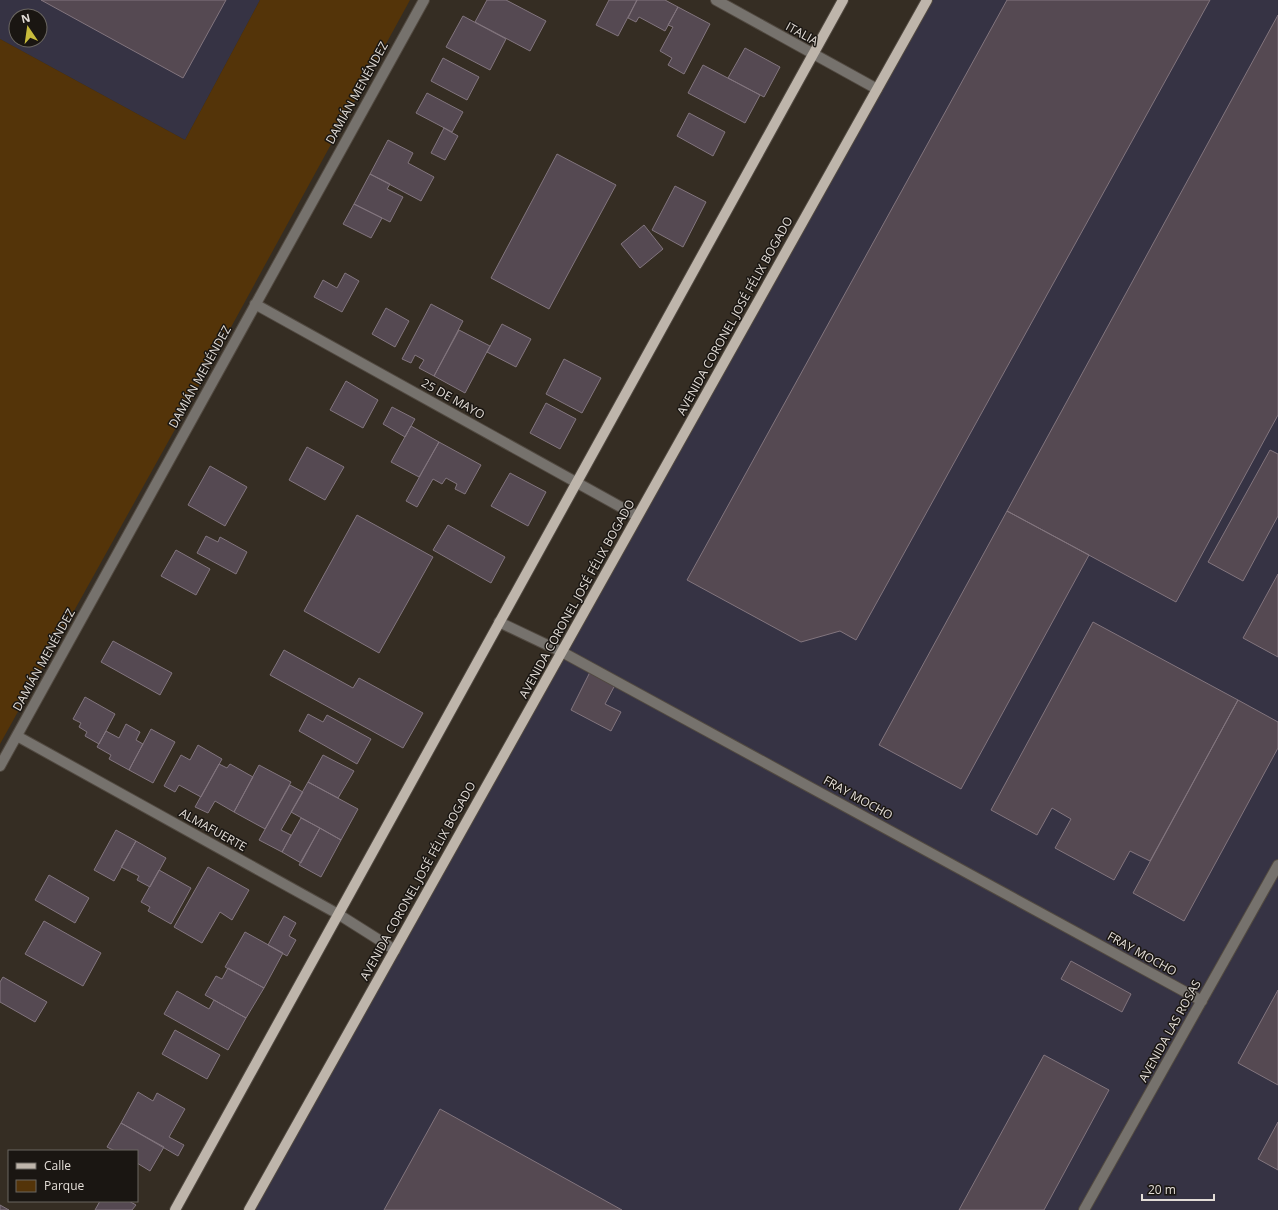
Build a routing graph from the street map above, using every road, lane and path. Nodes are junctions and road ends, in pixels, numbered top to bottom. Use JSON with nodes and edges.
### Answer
{"nodes":[{"id":1,"x":424,"y":0,"type":"edge"},
{"id":2,"x":716,"y":0,"type":"edge"},
{"id":3,"x":843,"y":0,"type":"edge"},
{"id":4,"x":927,"y":0,"type":"edge"},
{"id":5,"x":813,"y":54,"type":"junction"},
{"id":6,"x":877,"y":89,"type":"junction"},
{"id":7,"x":255,"y":304,"type":"junction"},
{"id":8,"x":576,"y":482,"type":"junction"},
{"id":9,"x":637,"y":516,"type":"junction"},
{"id":10,"x":499,"y":622,"type":"junction"},
{"id":11,"x":562,"y":652,"type":"junction"},
{"id":12,"x":17,"y":736,"type":"junction"},
{"id":13,"x":0,"y":766,"type":"edge"},
{"id":14,"x":1278,"y":865,"type":"edge"},
{"id":15,"x":338,"y":914,"type":"junction"},
{"id":16,"x":395,"y":950,"type":"junction"},
{"id":17,"x":1202,"y":1001,"type":"junction"},
{"id":18,"x":175,"y":1210,"type":"edge"},
{"id":19,"x":249,"y":1210,"type":"edge"},
{"id":20,"x":1084,"y":1210,"type":"edge"}],
"edges":[{"from":1,"to":7,"type":"street","name":"DAMIÁN MENÉNDEZ"},
{"from":2,"to":5,"type":"street","name":"ITALIA"},
{"from":3,"to":5,"type":"main road"},
{"from":4,"to":6,"type":"main road","name":"AVENIDA CORONEL JOSÉ FÉLIX BOGADO"},
{"from":5,"to":6,"type":"street","name":"ITALIA"},
{"from":5,"to":8,"type":"main road"},
{"from":6,"to":9,"type":"main road","name":"AVENIDA CORONEL JOSÉ FÉLIX BOGADO"},
{"from":7,"to":8,"type":"street","name":"25 DE MAYO"},
{"from":7,"to":12,"type":"street","name":"DAMIÁN MENÉNDEZ"},
{"from":8,"to":9,"type":"street","name":"25 DE MAYO"},
{"from":8,"to":10,"type":"main road"},
{"from":9,"to":11,"type":"main road","name":"AVENIDA CORONEL JOSÉ FÉLIX BOGADO"},
{"from":10,"to":11,"type":"street","name":"FRAY MOCHO"},
{"from":10,"to":15,"type":"main road"},
{"from":11,"to":16,"type":"main road","name":"AVENIDA CORONEL JOSÉ FÉLIX BOGADO"},
{"from":11,"to":17,"type":"street","name":"FRAY MOCHO"},
{"from":12,"to":13,"type":"street","name":"DAMIÁN MENÉNDEZ"},
{"from":12,"to":15,"type":"street","name":"ALMAFUERTE"},
{"from":14,"to":17,"type":"street","name":"AVENIDA LAS ROSAS"},
{"from":15,"to":16,"type":"street","name":"ALMAFUERTE"},
{"from":15,"to":18,"type":"main road"},
{"from":16,"to":19,"type":"main road","name":"AVENIDA CORONEL JOSÉ FÉLIX BOGADO"},
{"from":17,"to":20,"type":"street","name":"AVENIDA LAS ROSAS"}]}
